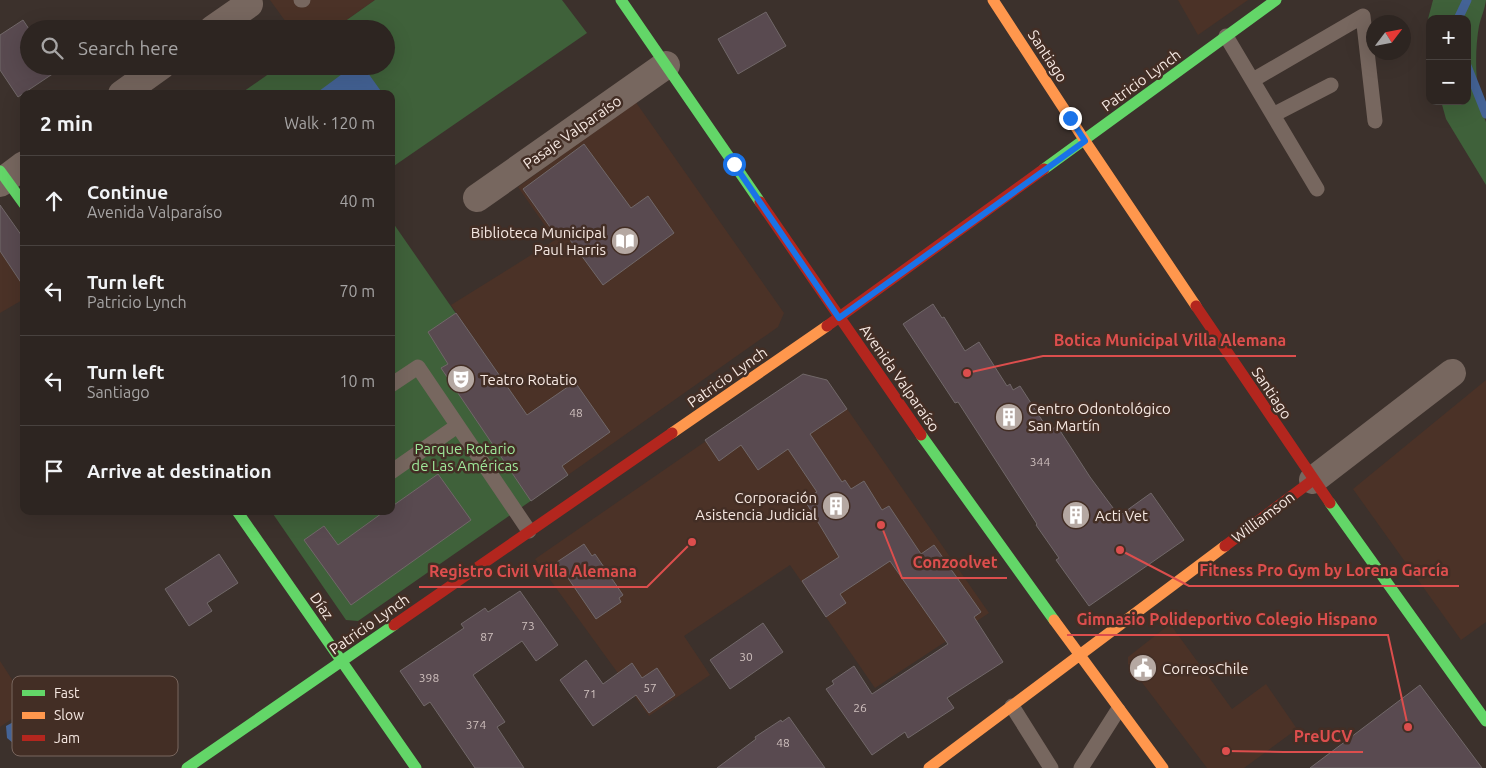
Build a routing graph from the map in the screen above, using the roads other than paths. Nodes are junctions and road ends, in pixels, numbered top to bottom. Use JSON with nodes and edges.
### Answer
{"nodes":[{"id":1,"x":621,"y":0,"type":"edge"},
{"id":2,"x":993,"y":0,"type":"edge"},
{"id":3,"x":1276,"y":0,"type":"edge"},
{"id":4,"x":251,"y":2,"type":"edge"},
{"id":5,"x":226,"y":20,"type":"edge"},
{"id":6,"x":1226,"y":36,"type":"junction"},
{"id":7,"x":666,"y":65,"type":"junction"},
{"id":8,"x":148,"y":75,"type":"edge"},
{"id":9,"x":1253,"y":80,"type":"junction"},
{"id":10,"x":1331,"y":85,"type":"dead end"},
{"id":11,"x":128,"y":90,"type":"edge"},
{"id":12,"x":1273,"y":115,"type":"junction"},
{"id":13,"x":1375,"y":120,"type":"dead end"},
{"id":14,"x":1085,"y":141,"type":"junction"},
{"id":15,"x":7,"y":174,"type":"edge"},
{"id":16,"x":1317,"y":189,"type":"dead end"},
{"id":17,"x":20,"y":197,"type":"edge"},
{"id":18,"x":478,"y":198,"type":"dead end"},
{"id":19,"x":839,"y":318,"type":"junction"},
{"id":20,"x":1452,"y":373,"type":"dead end"},
{"id":21,"x":395,"y":382,"type":"edge"},
{"id":22,"x":457,"y":426,"type":"junction"},
{"id":23,"x":395,"y":469,"type":"edge"},
{"id":24,"x":1313,"y":480,"type":"junction"},
{"id":25,"x":240,"y":515,"type":"edge"},
{"id":26,"x":530,"y":531,"type":"junction"},
{"id":27,"x":1078,"y":656,"type":"junction"},
{"id":28,"x":341,"y":661,"type":"junction"},
{"id":29,"x":1012,"y":706,"type":"junction"},
{"id":30,"x":1118,"y":710,"type":"junction"},
{"id":31,"x":1486,"y":721,"type":"edge"},
{"id":32,"x":948,"y":763,"type":"edge"},
{"id":33,"x":187,"y":768,"type":"edge"},
{"id":34,"x":416,"y":768,"type":"edge"},
{"id":35,"x":929,"y":768,"type":"edge"},
{"id":36,"x":1051,"y":768,"type":"edge"},
{"id":37,"x":1081,"y":768,"type":"edge"},
{"id":38,"x":1163,"y":768,"type":"edge"}],
"edges":[{"from":1,"to":7,"type":"street","name":"Avenida Valparaíso"},
{"from":2,"to":14,"type":"street","name":"Santiago"},
{"from":3,"to":6,"type":"street","name":"Patricio Lynch"},
{"from":4,"to":5,"type":"street"},
{"from":6,"to":9,"type":"lane"},
{"from":6,"to":14,"type":"street","name":"Patricio Lynch"},
{"from":7,"to":18,"type":"street","name":"Pasaje Valparaíso"},
{"from":7,"to":19,"type":"street","name":"Avenida Valparaíso"},
{"from":8,"to":11,"type":"street"},
{"from":9,"to":12,"type":"lane"},
{"from":9,"to":13,"type":"lane"},
{"from":10,"to":12,"type":"lane"},
{"from":12,"to":16,"type":"lane"},
{"from":14,"to":19,"type":"street","name":"Patricio Lynch"},
{"from":14,"to":24,"type":"street","name":"Santiago"},
{"from":15,"to":17,"type":"street"},
{"from":19,"to":26,"type":"street","name":"Patricio Lynch"},
{"from":19,"to":27,"type":"street","name":"Avenida Valparaíso"},
{"from":20,"to":24,"type":"street","name":"Williamson"},
{"from":21,"to":22,"type":"lane"},
{"from":22,"to":23,"type":"lane"},
{"from":22,"to":26,"type":"lane"},
{"from":24,"to":27,"type":"street","name":"Williamson"},
{"from":24,"to":31,"type":"street","name":"Santiago"},
{"from":25,"to":28,"type":"street","name":"Díaz"},
{"from":26,"to":28,"type":"street","name":"Patricio Lynch"},
{"from":27,"to":29,"type":"street","name":"Williamson"},
{"from":27,"to":30,"type":"street","name":"Avenida Valparaíso"},
{"from":28,"to":33,"type":"street","name":"Patricio Lynch"},
{"from":28,"to":34,"type":"street","name":"Díaz"},
{"from":29,"to":32,"type":"street","name":"Williamson"},
{"from":29,"to":36,"type":"lane"},
{"from":30,"to":37,"type":"lane"},
{"from":30,"to":38,"type":"street","name":"Avenida Valparaíso"},
{"from":32,"to":35,"type":"street","name":"Williamson"}]}
